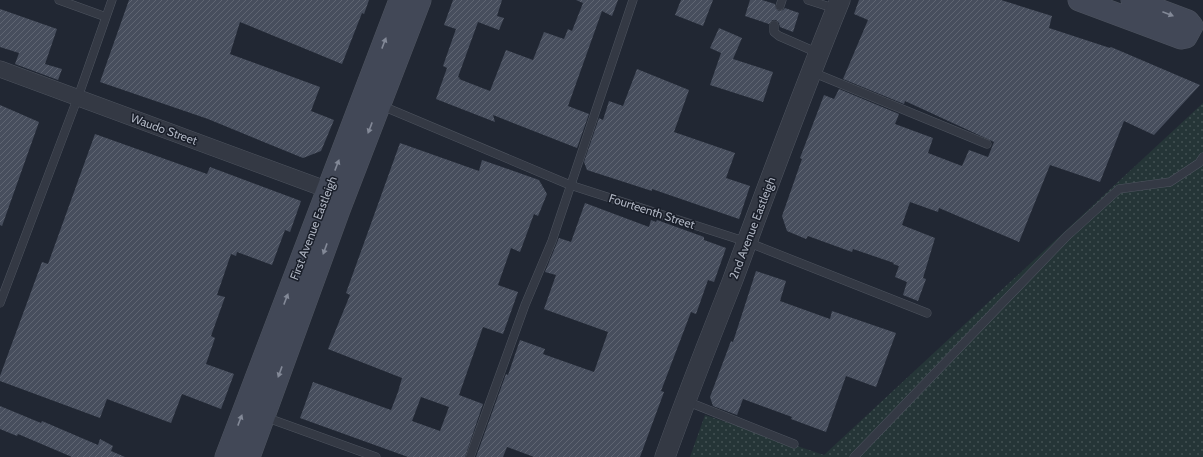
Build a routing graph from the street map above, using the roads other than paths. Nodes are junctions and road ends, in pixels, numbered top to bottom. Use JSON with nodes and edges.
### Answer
{"nodes":[{"id":1,"x":59,"y":0,"type":"edge"},
{"id":2,"x":112,"y":0,"type":"edge"},
{"id":3,"x":400,"y":0,"type":"edge"},
{"id":4,"x":420,"y":0,"type":"edge"},
{"id":5,"x":633,"y":0,"type":"edge"},
{"id":6,"x":808,"y":0,"type":"edge"},
{"id":7,"x":1079,"y":0,"type":"edge"},
{"id":8,"x":1132,"y":0,"type":"edge"},
{"id":9,"x":838,"y":4,"type":"edge"},
{"id":10,"x":106,"y":17,"type":"junction"},
{"id":11,"x":774,"y":26,"type":"dead end"},
{"id":12,"x":1197,"y":27,"type":"edge"},
{"id":13,"x":815,"y":62,"type":"junction"},
{"id":14,"x":0,"y":69,"type":"edge"},
{"id":15,"x":78,"y":97,"type":"junction"},
{"id":16,"x":379,"y":104,"type":"junction"},
{"id":17,"x":987,"y":144,"type":"dead end"},
{"id":18,"x":1203,"y":157,"type":"edge"},
{"id":19,"x":570,"y":185,"type":"junction"},
{"id":20,"x":328,"y":190,"type":"junction"},
{"id":21,"x":747,"y":242,"type":"junction"},
{"id":22,"x":0,"y":303,"type":"edge"},
{"id":23,"x":927,"y":313,"type":"dead end"},
{"id":24,"x":685,"y":400,"type":"junction"},
{"id":25,"x":264,"y":417,"type":"junction"},
{"id":26,"x":794,"y":444,"type":"dead end"},
{"id":27,"x":226,"y":457,"type":"edge"},
{"id":28,"x":249,"y":457,"type":"edge"},
{"id":29,"x":376,"y":457,"type":"edge"},
{"id":30,"x":470,"y":457,"type":"edge"},
{"id":31,"x":665,"y":457,"type":"edge"},
{"id":32,"x":854,"y":457,"type":"edge"}],
"edges":[{"from":1,"to":10,"type":"lane"},
{"from":2,"to":10,"type":"lane"},
{"from":20,"to":3,"type":"main road","name":"First Avenue Eastleigh","one_way":true},
{"from":4,"to":16,"type":"main road","name":"First Avenue Eastleigh"},
{"from":5,"to":19,"type":"lane"},
{"from":6,"to":9,"type":"lane"},
{"from":7,"to":12,"type":"main road"},
{"from":8,"to":12,"type":"main road","one_way":true},
{"from":9,"to":13,"type":"street","name":"2nd Avenue Eastleigh"},
{"from":10,"to":15,"type":"lane"},
{"from":11,"to":13,"type":"lane"},
{"from":13,"to":17,"type":"lane"},
{"from":13,"to":21,"type":"street","name":"2nd Avenue Eastleigh"},
{"from":14,"to":15,"type":"street","name":"Waudo Street"},
{"from":15,"to":20,"type":"street","name":"Waudo Street"},
{"from":15,"to":22,"type":"lane"},
{"from":16,"to":19,"type":"lane","name":"Fourteenth Street"},
{"from":16,"to":25,"type":"main road","name":"First Avenue Eastleigh","one_way":true},
{"from":18,"to":32,"type":"lane"},
{"from":19,"to":21,"type":"lane","name":"Fourteenth Street"},
{"from":19,"to":30,"type":"lane"},
{"from":27,"to":20,"type":"main road","name":"First Avenue Eastleigh","one_way":true},
{"from":21,"to":23,"type":"lane","name":"Fourteenth Street"},
{"from":21,"to":24,"type":"street","name":"2nd Avenue Eastleigh"},
{"from":24,"to":26,"type":"lane"},
{"from":24,"to":31,"type":"street","name":"2nd Avenue Eastleigh"},
{"from":25,"to":28,"type":"main road","name":"First Avenue Eastleigh"},
{"from":25,"to":29,"type":"lane"}]}
